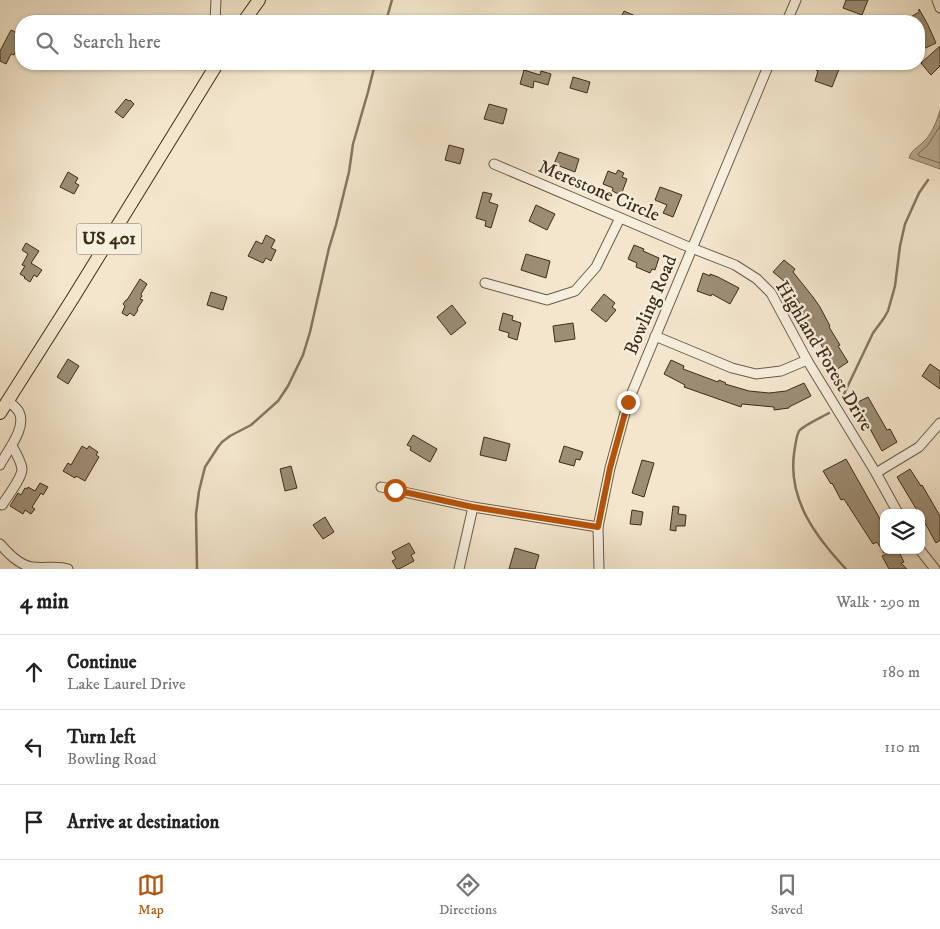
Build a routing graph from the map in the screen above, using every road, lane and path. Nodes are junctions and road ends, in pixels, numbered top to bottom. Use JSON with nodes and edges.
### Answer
{"nodes":[{"id":1,"x":216,"y":0,"type":"edge"},
{"id":2,"x":259,"y":0,"type":"edge"},
{"id":3,"x":796,"y":0,"type":"edge"},
{"id":4,"x":937,"y":0,"type":"edge"},
{"id":5,"x":940,"y":8,"type":"edge"},
{"id":6,"x":216,"y":15,"type":"edge"},
{"id":7,"x":248,"y":15,"type":"edge"},
{"id":8,"x":790,"y":15,"type":"edge"},
{"id":9,"x":213,"y":70,"type":"edge"},
{"id":10,"x":767,"y":70,"type":"edge"},
{"id":11,"x":494,"y":164,"type":"dead end"},
{"id":12,"x":620,"y":218,"type":"junction"},
{"id":13,"x":693,"y":248,"type":"junction"},
{"id":14,"x":485,"y":283,"type":"dead end"},
{"id":15,"x":655,"y":336,"type":"junction"},
{"id":16,"x":807,"y":360,"type":"junction"},
{"id":17,"x":8,"y":400,"type":"junction"},
{"id":18,"x":0,"y":413,"type":"edge"},
{"id":19,"x":940,"y":423,"type":"edge"},
{"id":20,"x":12,"y":446,"type":"junction"},
{"id":21,"x":0,"y":465,"type":"edge"},
{"id":22,"x":876,"y":473,"type":"junction"},
{"id":23,"x":381,"y":487,"type":"dead end"},
{"id":24,"x":1,"y":505,"type":"edge"},
{"id":25,"x":473,"y":507,"type":"junction"},
{"id":26,"x":896,"y":509,"type":"edge"},
{"id":27,"x":598,"y":527,"type":"junction"},
{"id":28,"x":0,"y":544,"type":"edge"},
{"id":29,"x":923,"y":554,"type":"edge"},
{"id":30,"x":68,"y":569,"type":"edge"},
{"id":31,"x":459,"y":569,"type":"edge"},
{"id":32,"x":599,"y":569,"type":"edge"},
{"id":33,"x":935,"y":569,"type":"edge"}],
"edges":[{"from":1,"to":6,"type":"street"},
{"from":2,"to":7,"type":"highway"},
{"from":3,"to":8,"type":"street"},
{"from":4,"to":5,"type":"street"},
{"from":9,"to":17,"type":"highway","number":"US 401"},
{"from":10,"to":13,"type":"street","name":"Bowling Road"},
{"from":11,"to":12,"type":"street","name":"Merestone Circle"},
{"from":12,"to":13,"type":"street","name":"Merestone Circle"},
{"from":12,"to":14,"type":"street"},
{"from":13,"to":15,"type":"street","name":"Bowling Road"},
{"from":13,"to":16,"type":"street","name":"Highland Forest Drive"},
{"from":15,"to":16,"type":"street"},
{"from":15,"to":27,"type":"street","name":"Bowling Road"},
{"from":16,"to":22,"type":"street","name":"Highland Forest Drive"},
{"from":17,"to":18,"type":"highway","number":"US 401"},
{"from":17,"to":20,"type":"street"},
{"from":19,"to":22,"type":"street"},
{"from":20,"to":21,"type":"street"},
{"from":20,"to":24,"type":"street"},
{"from":22,"to":26,"type":"street","name":"Highland Forest Drive"},
{"from":23,"to":25,"type":"street"},
{"from":25,"to":27,"type":"street"},
{"from":25,"to":31,"type":"street"},
{"from":27,"to":32,"type":"street","name":"Bowling Road"},
{"from":28,"to":30,"type":"street"},
{"from":29,"to":33,"type":"street"}]}
